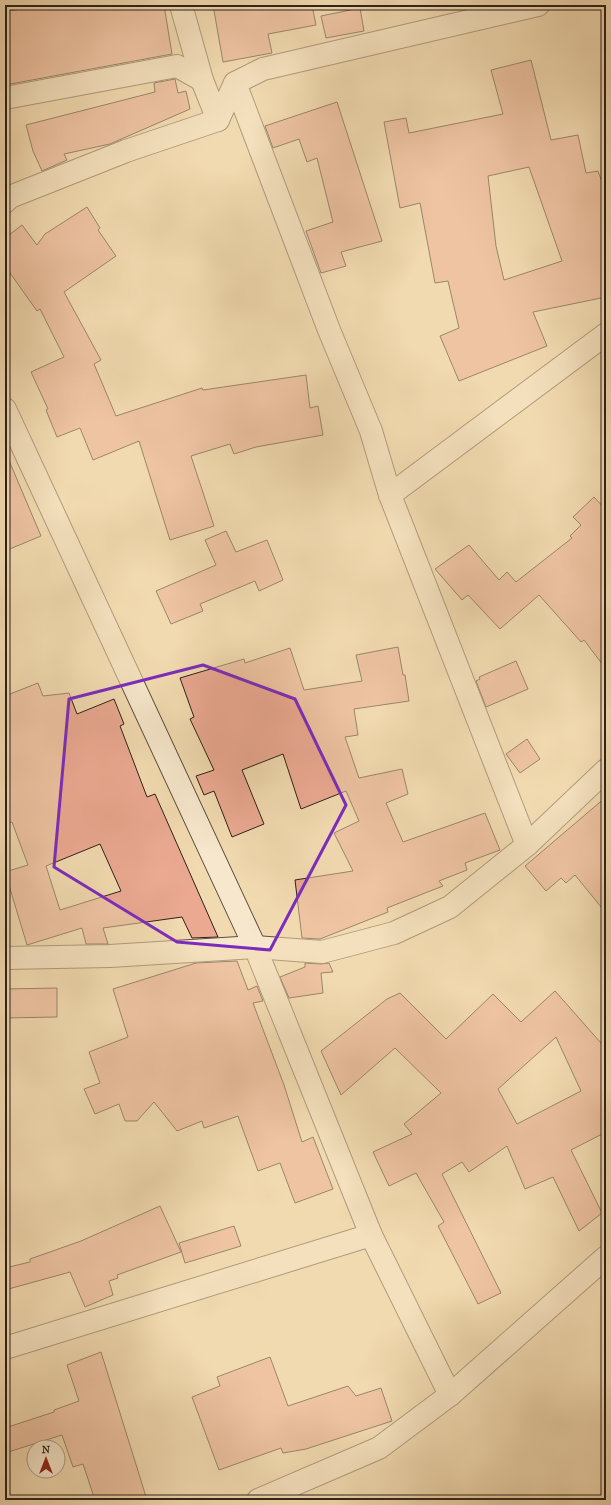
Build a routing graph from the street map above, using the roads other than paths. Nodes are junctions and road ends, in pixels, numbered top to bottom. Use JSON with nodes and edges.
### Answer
{"nodes":[{"id":1,"x":181,"y":5,"type":"edge"},
{"id":2,"x":538,"y":5,"type":"edge"},
{"id":3,"x":202,"y":80,"type":"junction"},
{"id":4,"x":235,"y":82,"type":"junction"},
{"id":5,"x":5,"y":98,"type":"edge"},
{"id":6,"x":218,"y":120,"type":"junction"},
{"id":7,"x":5,"y":202,"type":"edge"},
{"id":8,"x":606,"y":334,"type":"edge"},
{"id":9,"x":5,"y":409,"type":"edge"},
{"id":10,"x":390,"y":495,"type":"junction"},
{"id":11,"x":606,"y":770,"type":"edge"},
{"id":12,"x":527,"y":845,"type":"junction"},
{"id":13,"x":255,"y":947,"type":"junction"},
{"id":14,"x":5,"y":958,"type":"edge"},
{"id":15,"x":371,"y":1235,"type":"junction"},
{"id":16,"x":606,"y":1257,"type":"edge"},
{"id":17,"x":5,"y":1348,"type":"edge"},
{"id":18,"x":450,"y":1395,"type":"junction"},
{"id":19,"x":258,"y":1500,"type":"edge"}],
"edges":[{"from":1,"to":3,"type":"street"},
{"from":2,"to":4,"type":"street"},
{"from":3,"to":5,"type":"street"},
{"from":3,"to":6,"type":"street"},
{"from":4,"to":6,"type":"street"},
{"from":4,"to":10,"type":"street"},
{"from":6,"to":7,"type":"street"},
{"from":8,"to":10,"type":"street"},
{"from":9,"to":13,"type":"street"},
{"from":10,"to":12,"type":"street"},
{"from":11,"to":12,"type":"street"},
{"from":12,"to":13,"type":"street"},
{"from":13,"to":14,"type":"street"},
{"from":13,"to":15,"type":"street"},
{"from":15,"to":17,"type":"street"},
{"from":15,"to":18,"type":"street"},
{"from":16,"to":18,"type":"street"},
{"from":18,"to":19,"type":"street"}]}
